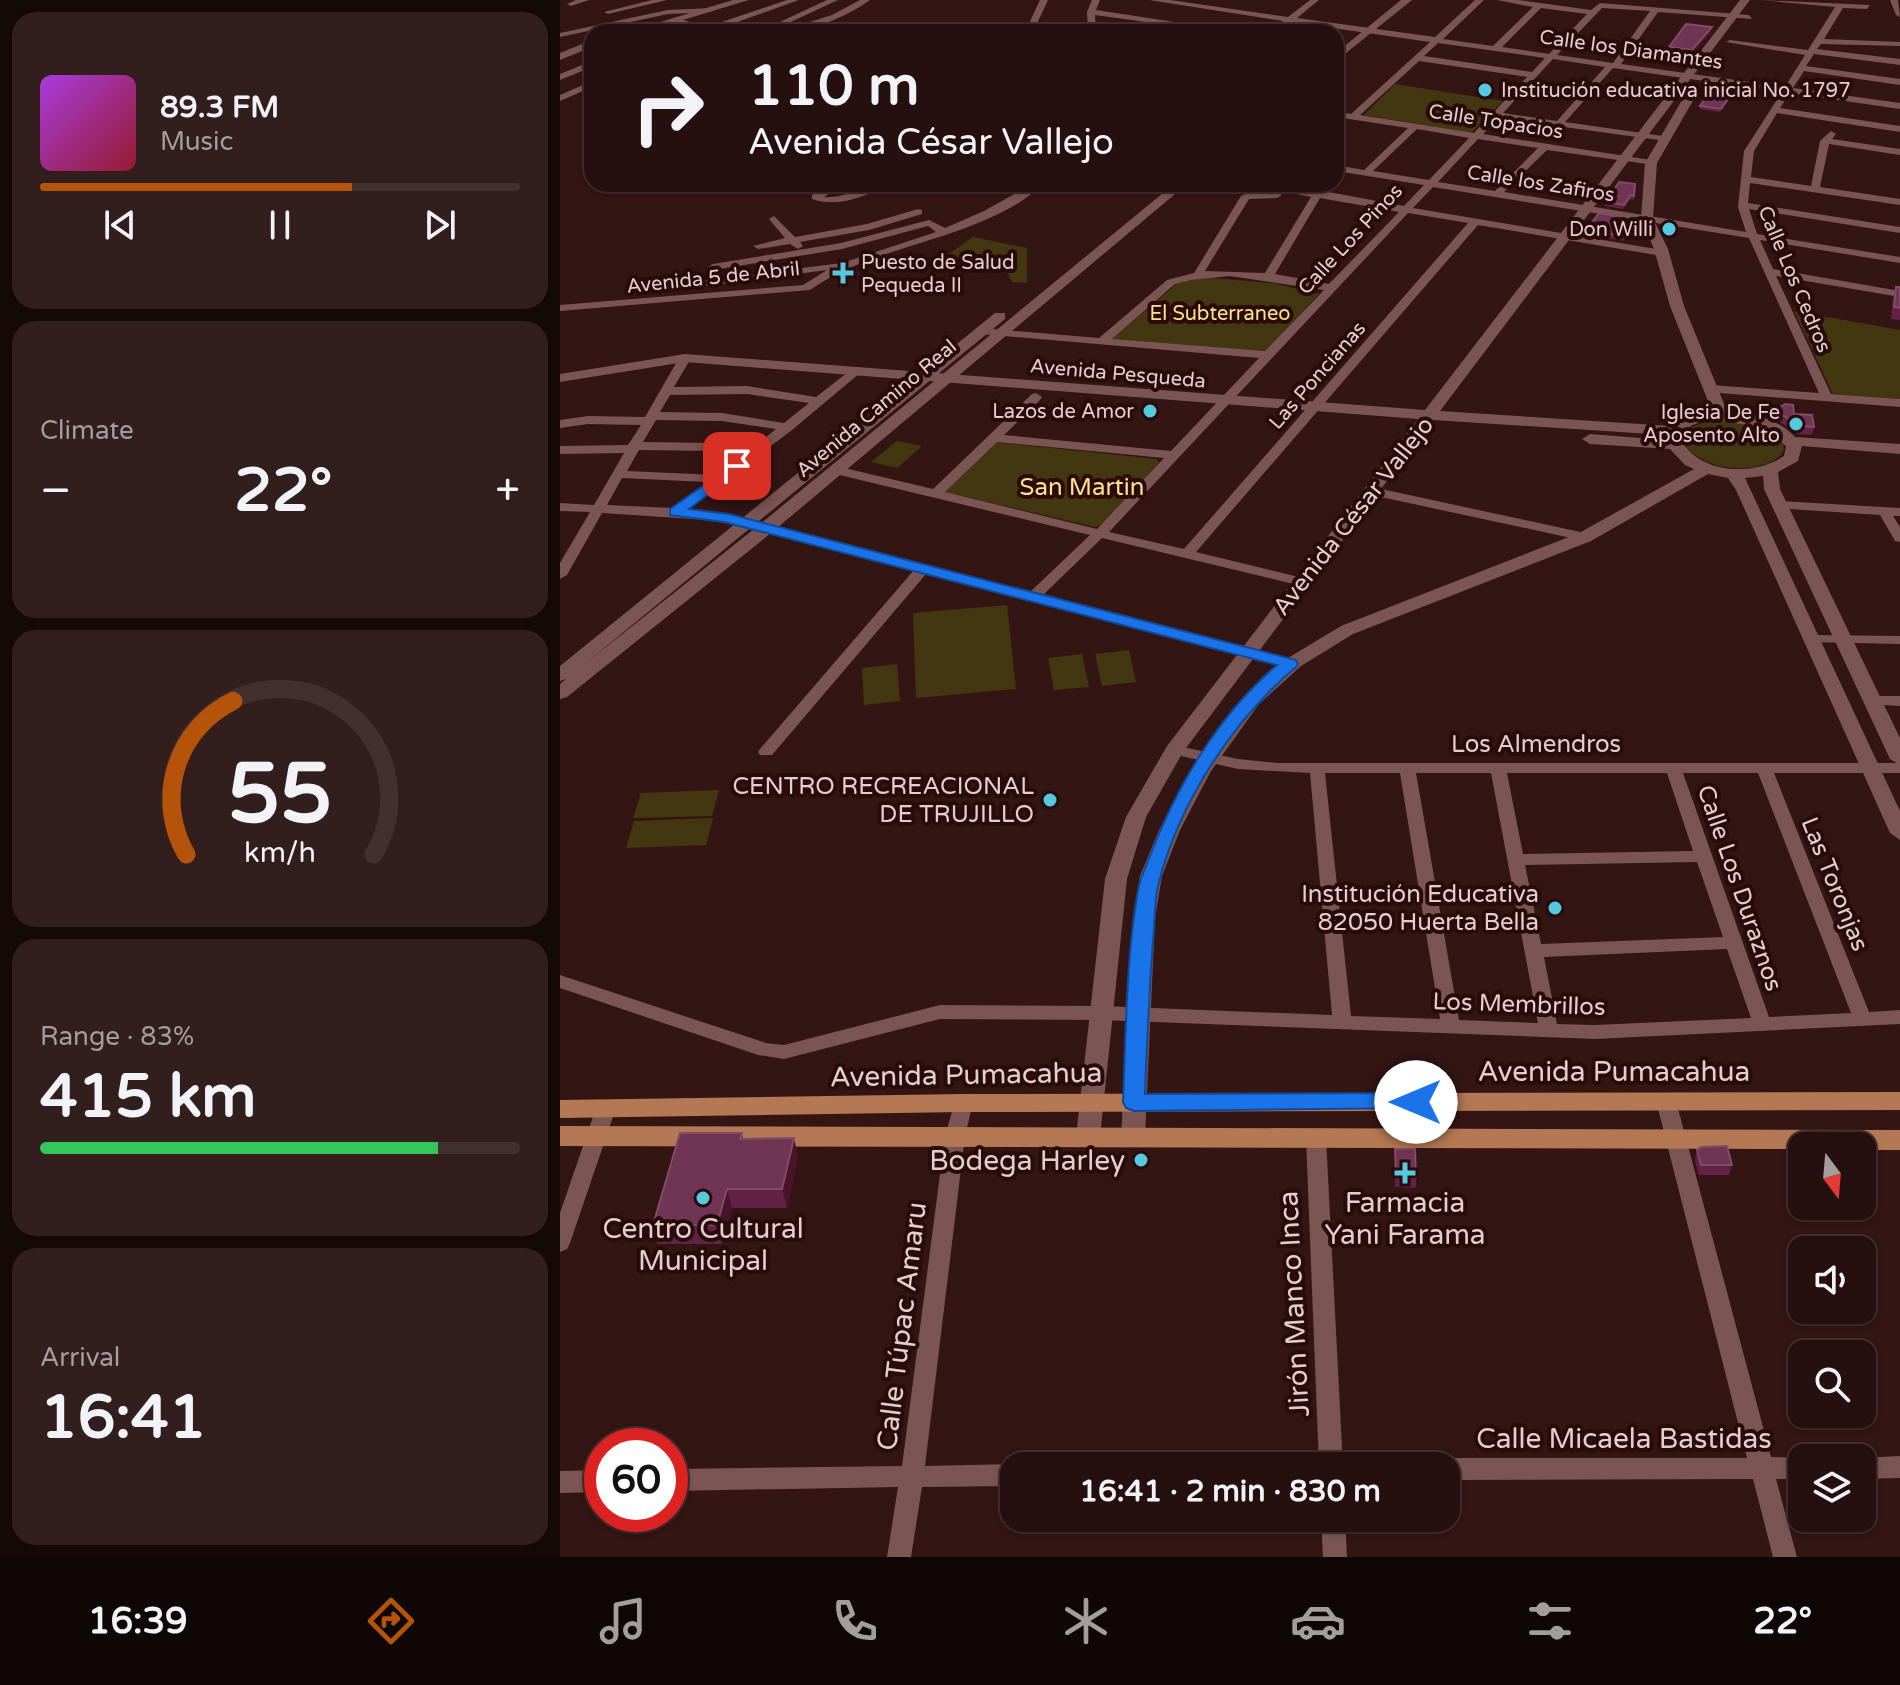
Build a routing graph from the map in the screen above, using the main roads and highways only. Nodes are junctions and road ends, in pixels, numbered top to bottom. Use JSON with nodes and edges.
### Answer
{"nodes":[{"id":1,"x":744,"y":0,"type":"edge"},
{"id":2,"x":1391,"y":0,"type":"edge"},
{"id":3,"x":1407,"y":0,"type":"edge"},
{"id":4,"x":1744,"y":0,"type":"edge"},
{"id":5,"x":1760,"y":0,"type":"edge"},
{"id":6,"x":662,"y":24,"type":"edge"},
{"id":7,"x":1724,"y":30,"type":"junction"},
{"id":8,"x":1738,"y":32,"type":"junction"},
{"id":9,"x":1344,"y":39,"type":"edge"},
{"id":10,"x":584,"y":46,"type":"edge"},
{"id":11,"x":1711,"y":47,"type":"junction"},
{"id":12,"x":1344,"y":52,"type":"edge"},
{"id":13,"x":560,"y":57,"type":"edge"},
{"id":14,"x":1706,"y":73,"type":"road end"},
{"id":15,"x":1151,"y":192,"type":"edge"},
{"id":16,"x":1171,"y":192,"type":"edge"},
{"id":17,"x":683,"y":361,"type":"junction"},
{"id":18,"x":560,"y":378,"type":"edge"},
{"id":19,"x":930,"y":382,"type":"junction"},
{"id":20,"x":560,"y":385,"type":"edge"},
{"id":21,"x":1072,"y":394,"type":"junction"},
{"id":22,"x":1721,"y":415,"type":"junction"},
{"id":23,"x":1427,"y":421,"type":"junction"},
{"id":24,"x":1674,"y":438,"type":"junction"},
{"id":25,"x":1792,"y":446,"type":"junction"},
{"id":26,"x":1900,"y":449,"type":"edge"},
{"id":27,"x":1900,"y":460,"type":"edge"},
{"id":28,"x":1707,"y":468,"type":"junction"},
{"id":29,"x":1770,"y":471,"type":"junction"},
{"id":30,"x":1733,"y":473,"type":"junction"},
{"id":31,"x":756,"y":526,"type":"junction"},
{"id":32,"x":560,"y":675,"type":"edge"},
{"id":33,"x":560,"y":693,"type":"edge"},
{"id":34,"x":1900,"y":759,"type":"edge"},
{"id":35,"x":1136,"y":817,"type":"junction"},
{"id":36,"x":1172,"y":822,"type":"junction"},
{"id":37,"x":1900,"y":833,"type":"edge"},
{"id":38,"x":1900,"y":1101,"type":"edge"},
{"id":39,"x":1092,"y":1102,"type":"junction"},
{"id":40,"x":1134,"y":1102,"type":"junction"},
{"id":41,"x":560,"y":1109,"type":"edge"},
{"id":42,"x":560,"y":1136,"type":"edge"},
{"id":43,"x":1088,"y":1137,"type":"junction"},
{"id":44,"x":1133,"y":1137,"type":"junction"},
{"id":45,"x":1900,"y":1140,"type":"edge"}],
"edges":[{"from":1,"to":6,"type":"main road"},
{"from":2,"to":9,"type":"main road"},
{"from":3,"to":12,"type":"main road"},
{"from":4,"to":7,"type":"main road","name":"Avenida César Vallejo"},
{"from":5,"to":8,"type":"main road"},
{"from":7,"to":8,"type":"main road"},
{"from":7,"to":11,"type":"main road","name":"Avenida César Vallejo"},
{"from":8,"to":11,"type":"main road"},
{"from":10,"to":13,"type":"main road"},
{"from":11,"to":23,"type":"main road","name":"Avenida César Vallejo"},
{"from":14,"to":22,"type":"main road"},
{"from":15,"to":19,"type":"main road","name":"Avenida Camino Real"},
{"from":16,"to":19,"type":"main road","name":"Avenida Camino Real"},
{"from":17,"to":18,"type":"main road","name":"Avenida Pesqueda"},
{"from":17,"to":19,"type":"main road","name":"Avenida Pesqueda"},
{"from":17,"to":20,"type":"main road","name":"Avenida Pesqueda"},
{"from":19,"to":21,"type":"main road","name":"Avenida Pesqueda"},
{"from":19,"to":21,"type":"main road","name":"Avenida Pesqueda"},
{"from":19,"to":31,"type":"main road","name":"Avenida Camino Real"},
{"from":19,"to":31,"type":"main road","name":"Avenida Camino Real"},
{"from":21,"to":23,"type":"main road","name":"Avenida Pesqueda"},
{"from":22,"to":24,"type":"main road"},
{"from":22,"to":25,"type":"main road"},
{"from":23,"to":24,"type":"main road","name":"Avenida Pesqueda"},
{"from":23,"to":35,"type":"main road","name":"Avenida César Vallejo"},
{"from":24,"to":28,"type":"main road"},
{"from":25,"to":26,"type":"main road"},
{"from":25,"to":27,"type":"main road"},
{"from":25,"to":29,"type":"main road"},
{"from":28,"to":30,"type":"main road"},
{"from":28,"to":36,"type":"main road","name":"Avenida César Vallejo"},
{"from":29,"to":30,"type":"main road"},
{"from":29,"to":34,"type":"main road"},
{"from":30,"to":37,"type":"main road"},
{"from":31,"to":32,"type":"main road","name":"Avenida Camino Real"},
{"from":31,"to":33,"type":"main road","name":"Avenida Camino Real"},
{"from":35,"to":36,"type":"main road"},
{"from":35,"to":39,"type":"main road","name":"Avenida César Vallejo"},
{"from":36,"to":40,"type":"main road","name":"Avenida César Vallejo"},
{"from":38,"to":40,"type":"main road","name":"Avenida Pumacahua"},
{"from":39,"to":40,"type":"main road","name":"Avenida Pumacahua"},
{"from":39,"to":41,"type":"main road","name":"Avenida Pumacahua"},
{"from":39,"to":43,"type":"main road","name":"Avenida César Vallejo"},
{"from":40,"to":44,"type":"main road","name":"Avenida César Vallejo"},
{"from":42,"to":43,"type":"main road"},
{"from":43,"to":44,"type":"main road"},
{"from":44,"to":45,"type":"main road"}]}
